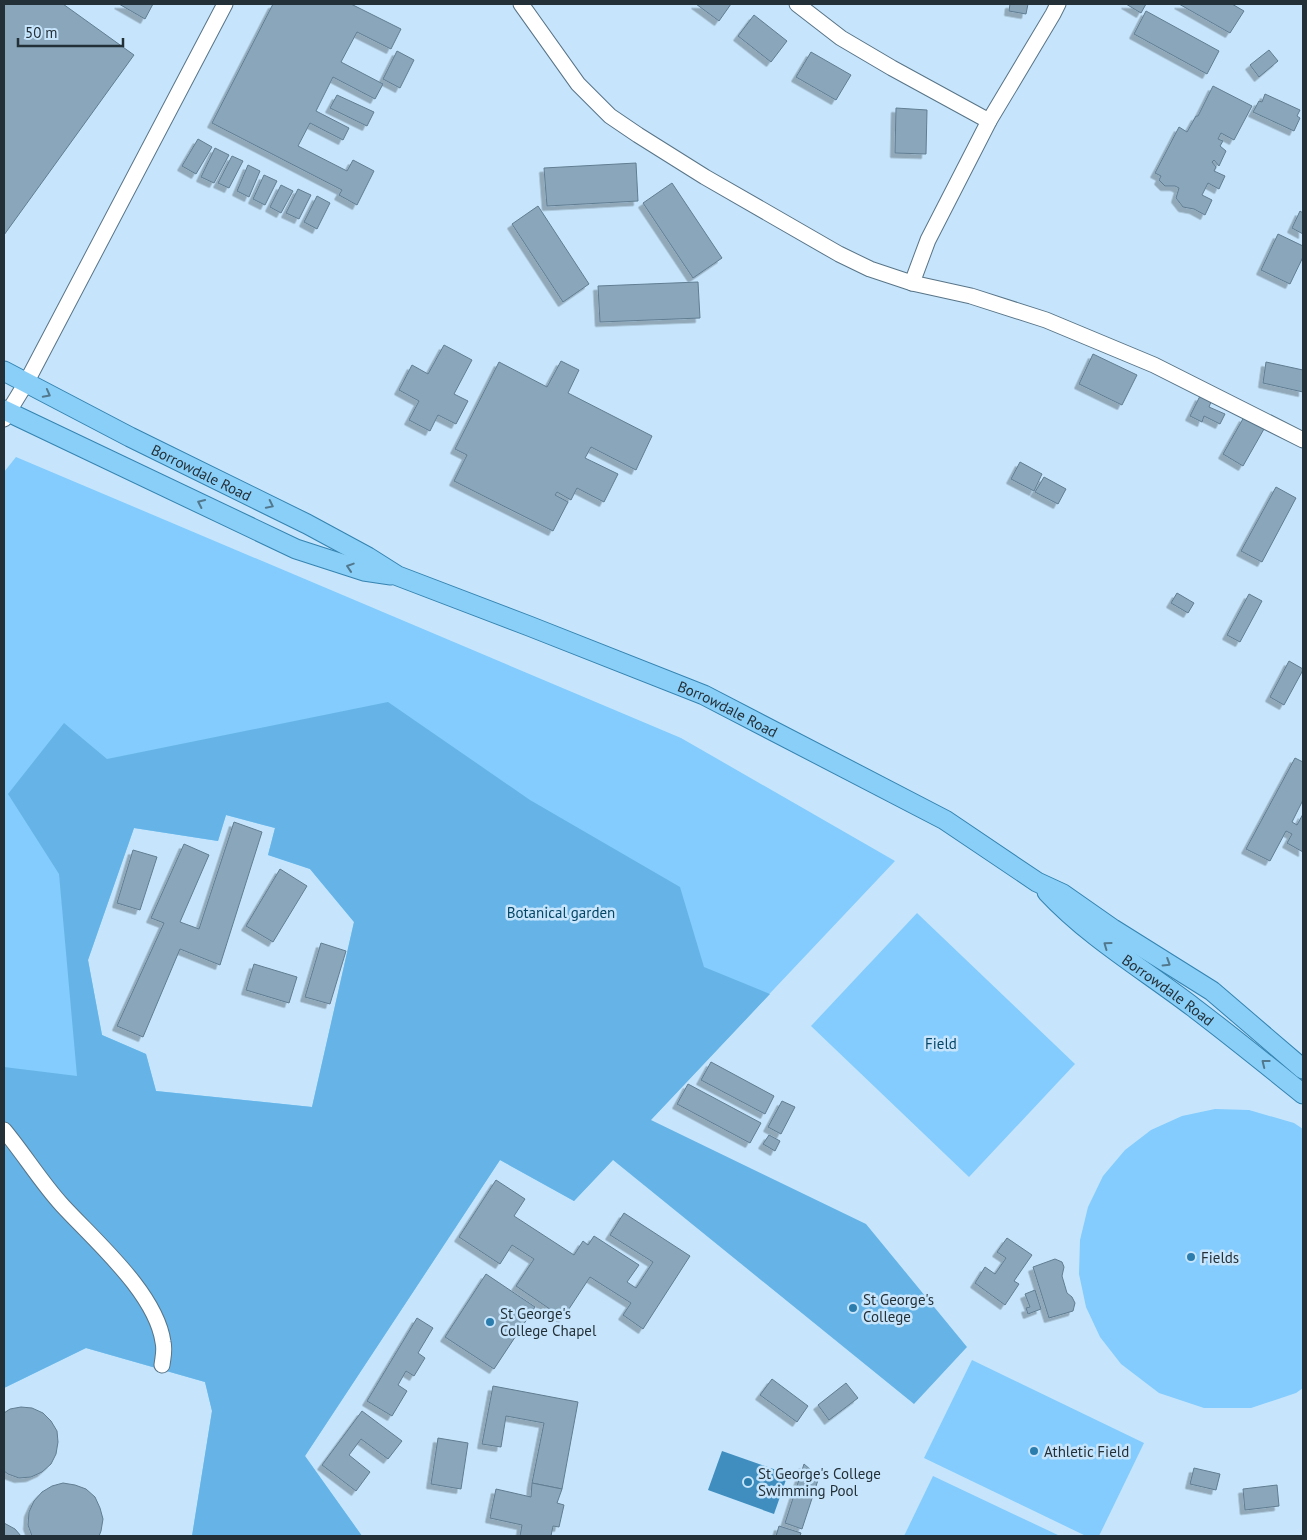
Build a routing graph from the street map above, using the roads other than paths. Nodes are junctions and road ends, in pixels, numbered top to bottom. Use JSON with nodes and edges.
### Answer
{"nodes":[{"id":1,"x":225,"y":4,"type":"edge"},
{"id":2,"x":521,"y":4,"type":"edge"},
{"id":3,"x":797,"y":4,"type":"edge"},
{"id":4,"x":1058,"y":4,"type":"edge"},
{"id":5,"x":989,"y":121,"type":"junction"},
{"id":6,"x":912,"y":283,"type":"junction"},
{"id":7,"x":4,"y":371,"type":"edge"},
{"id":8,"x":26,"y":383,"type":"junction"},
{"id":9,"x":5,"y":414,"type":"edge"},
{"id":10,"x":1303,"y":440,"type":"edge"},
{"id":11,"x":398,"y":576,"type":"junction"},
{"id":12,"x":1037,"y":882,"type":"junction"},
{"id":13,"x":1303,"y":1070,"type":"edge"},
{"id":14,"x":1303,"y":1094,"type":"edge"},
{"id":15,"x":4,"y":1130,"type":"edge"},
{"id":16,"x":162,"y":1365,"type":"dead end"}],
"edges":[{"from":1,"to":8,"type":"street"},
{"from":2,"to":6,"type":"street"},
{"from":3,"to":5,"type":"street"},
{"from":4,"to":5,"type":"street"},
{"from":5,"to":6,"type":"street"},
{"from":6,"to":10,"type":"street"},
{"from":7,"to":8,"type":"main road","name":"Borrowdale Road"},
{"from":8,"to":9,"type":"street"},
{"from":8,"to":11,"type":"main road","name":"Borrowdale Road","one_way":true},
{"from":11,"to":9,"type":"main road","name":"Borrowdale Road","one_way":true},
{"from":11,"to":12,"type":"main road","name":"Borrowdale Road"},
{"from":12,"to":13,"type":"main road","name":"Borrowdale Road","one_way":true},
{"from":14,"to":12,"type":"main road","name":"Borrowdale Road","one_way":true},
{"from":15,"to":16,"type":"street"}]}
